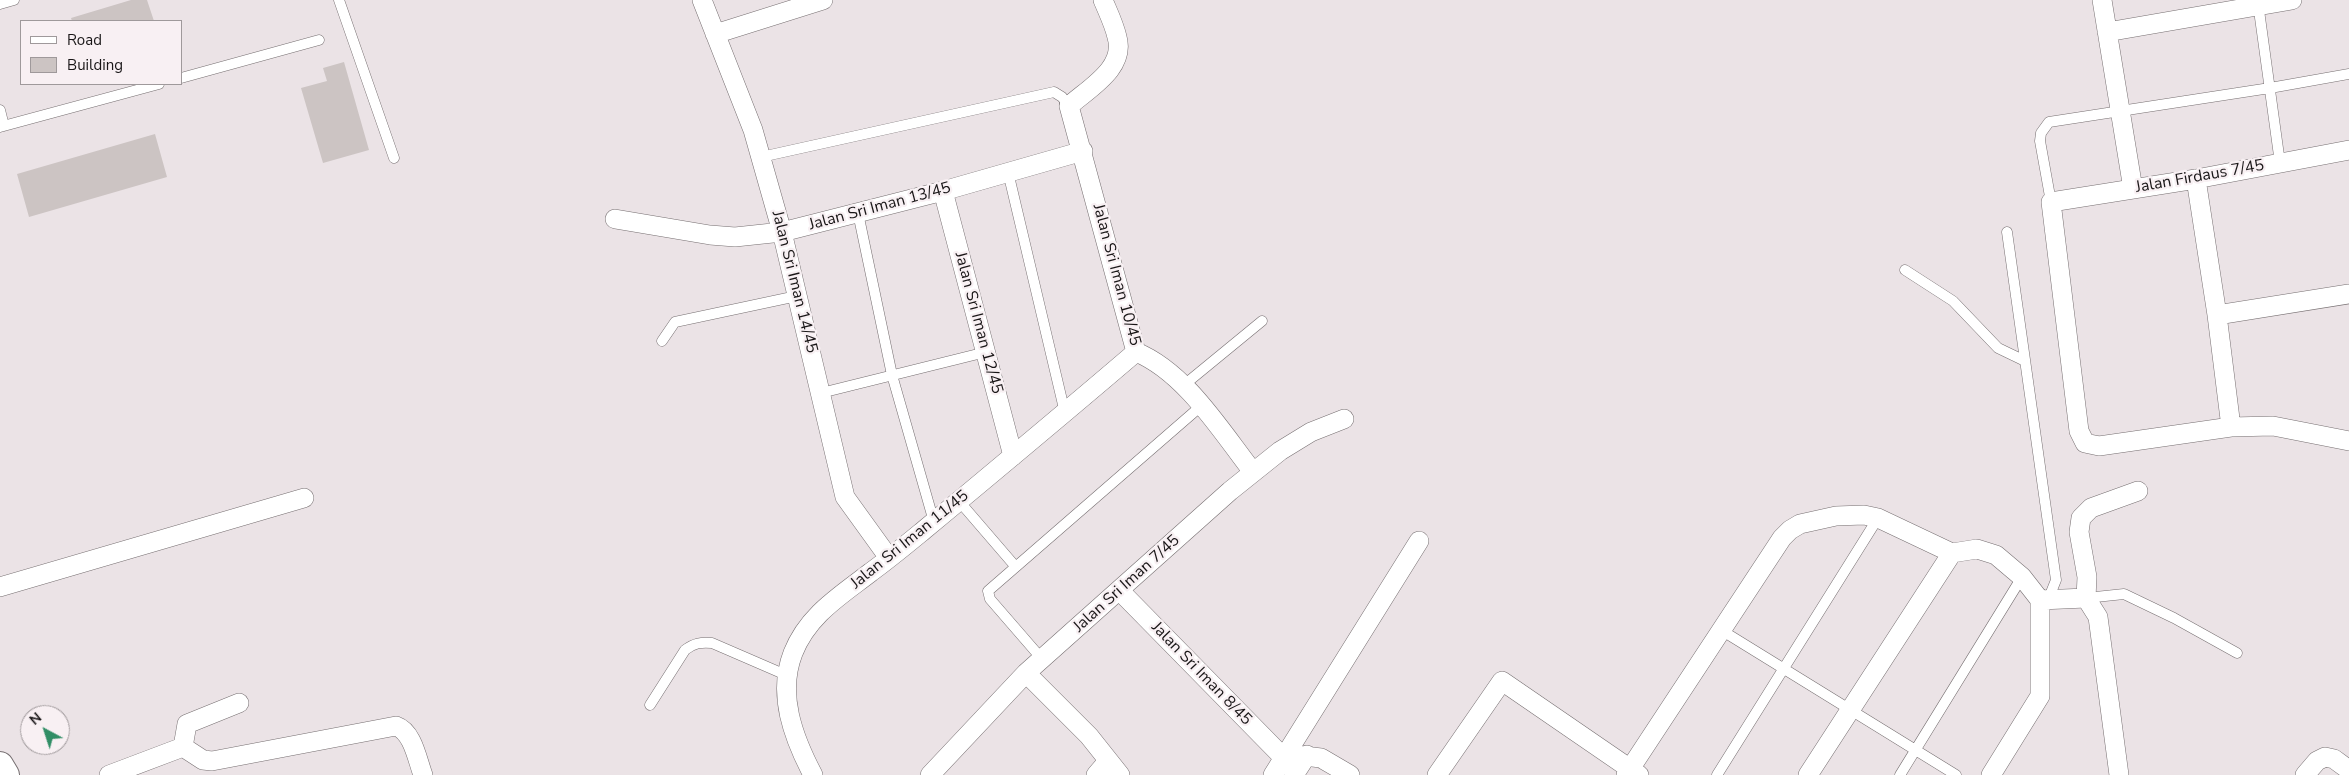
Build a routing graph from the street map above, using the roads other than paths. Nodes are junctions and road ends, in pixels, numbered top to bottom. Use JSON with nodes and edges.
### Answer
{"nodes":[{"id":1,"x":14,"y":0,"type":"edge"},
{"id":2,"x":339,"y":0,"type":"edge"},
{"id":3,"x":702,"y":0,"type":"edge"},
{"id":4,"x":823,"y":0,"type":"edge"},
{"id":5,"x":1103,"y":0,"type":"edge"},
{"id":6,"x":2102,"y":0,"type":"edge"},
{"id":7,"x":2292,"y":0,"type":"edge"},
{"id":8,"x":2258,"y":3,"type":"edge"},
{"id":9,"x":0,"y":4,"type":"edge"},
{"id":10,"x":2107,"y":32,"type":"junction"},
{"id":11,"x":716,"y":34,"type":"junction"},
{"id":12,"x":318,"y":40,"type":"dead end"},
{"id":13,"x":2349,"y":74,"type":"edge"},
{"id":14,"x":182,"y":78,"type":"edge"},
{"id":15,"x":155,"y":85,"type":"edge"},
{"id":16,"x":2270,"y":88,"type":"junction"},
{"id":17,"x":1069,"y":106,"type":"junction"},
{"id":18,"x":0,"y":110,"type":"edge"},
{"id":19,"x":2121,"y":112,"type":"junction"},
{"id":20,"x":2,"y":127,"type":"edge"},
{"id":21,"x":2349,"y":150,"type":"edge"},
{"id":22,"x":1083,"y":151,"type":"junction"},
{"id":23,"x":394,"y":158,"type":"dead end"},
{"id":24,"x":761,"y":158,"type":"junction"},
{"id":25,"x":2280,"y":163,"type":"junction"},
{"id":26,"x":1008,"y":172,"type":"junction"},
{"id":27,"x":2196,"y":179,"type":"junction"},
{"id":28,"x":2134,"y":189,"type":"junction"},
{"id":29,"x":943,"y":191,"type":"junction"},
{"id":30,"x":2051,"y":202,"type":"junction"},
{"id":31,"x":858,"y":213,"type":"junction"},
{"id":32,"x":615,"y":219,"type":"dead end"},
{"id":33,"x":782,"y":232,"type":"junction"},
{"id":34,"x":2007,"y":232,"type":"dead end"},
{"id":35,"x":1905,"y":270,"type":"dead end"},
{"id":36,"x":2349,"y":294,"type":"edge"},
{"id":37,"x":797,"y":296,"type":"junction"},
{"id":38,"x":2218,"y":315,"type":"junction"},
{"id":39,"x":1262,"y":321,"type":"dead end"},
{"id":40,"x":662,"y":342,"type":"dead end"},
{"id":41,"x":986,"y":352,"type":"junction"},
{"id":42,"x":1136,"y":352,"type":"junction"},
{"id":43,"x":2025,"y":361,"type":"junction"},
{"id":44,"x":892,"y":375,"type":"junction"},
{"id":45,"x":1184,"y":385,"type":"junction"},
{"id":46,"x":821,"y":393,"type":"junction"},
{"id":47,"x":1201,"y":406,"type":"junction"},
{"id":48,"x":1065,"y":413,"type":"junction"},
{"id":49,"x":1344,"y":419,"type":"dead end"},
{"id":50,"x":2231,"y":427,"type":"junction"},
{"id":51,"x":2349,"y":441,"type":"edge"},
{"id":52,"x":1013,"y":456,"type":"junction"},
{"id":53,"x":1254,"y":472,"type":"junction"},
{"id":54,"x":2138,"y":491,"type":"dead end"},
{"id":55,"x":304,"y":498,"type":"dead end"},
{"id":56,"x":959,"y":501,"type":"junction"},
{"id":57,"x":1878,"y":518,"type":"junction"},
{"id":58,"x":934,"y":522,"type":"junction"},
{"id":59,"x":1420,"y":541,"type":"dead end"},
{"id":60,"x":1952,"y":553,"type":"junction"},
{"id":61,"x":889,"y":558,"type":"junction"},
{"id":62,"x":1015,"y":566,"type":"junction"},
{"id":63,"x":2022,"y":577,"type":"junction"},
{"id":64,"x":0,"y":587,"type":"edge"},
{"id":65,"x":1119,"y":590,"type":"junction"},
{"id":66,"x":2086,"y":598,"type":"junction"},
{"id":67,"x":2044,"y":600,"type":"junction"},
{"id":68,"x":1721,"y":630,"type":"junction"},
{"id":69,"x":2237,"y":653,"type":"dead end"},
{"id":70,"x":1042,"y":659,"type":"junction"},
{"id":71,"x":1783,"y":669,"type":"junction"},
{"id":72,"x":1026,"y":673,"type":"junction"},
{"id":73,"x":786,"y":675,"type":"junction"},
{"id":74,"x":239,"y":703,"type":"dead end"},
{"id":75,"x":650,"y":704,"type":"dead end"},
{"id":76,"x":1850,"y":710,"type":"junction"},
{"id":77,"x":183,"y":748,"type":"junction"},
{"id":78,"x":1915,"y":750,"type":"junction"},
{"id":79,"x":1284,"y":755,"type":"junction"},
{"id":80,"x":1307,"y":755,"type":"junction"},
{"id":81,"x":0,"y":765,"type":"edge"},
{"id":82,"x":1108,"y":770,"type":"edge"},
{"id":83,"x":2349,"y":770,"type":"edge"},
{"id":84,"x":807,"y":772,"type":"edge"},
{"id":85,"x":1631,"y":773,"type":"edge"},
{"id":86,"x":6,"y":775,"type":"edge"},
{"id":87,"x":109,"y":775,"type":"edge"},
{"id":88,"x":423,"y":775,"type":"edge"},
{"id":89,"x":930,"y":775,"type":"edge"},
{"id":90,"x":1272,"y":775,"type":"edge"},
{"id":91,"x":1294,"y":775,"type":"edge"},
{"id":92,"x":1350,"y":775,"type":"edge"},
{"id":93,"x":1437,"y":775,"type":"edge"},
{"id":94,"x":1717,"y":775,"type":"edge"},
{"id":95,"x":1808,"y":775,"type":"edge"},
{"id":96,"x":1900,"y":775,"type":"edge"},
{"id":97,"x":1956,"y":775,"type":"edge"},
{"id":98,"x":1991,"y":775,"type":"edge"},
{"id":99,"x":2119,"y":775,"type":"edge"},
{"id":100,"x":2305,"y":775,"type":"edge"}],
"edges":[{"from":1,"to":9,"type":"lane"},
{"from":2,"to":23,"type":"lane"},
{"from":3,"to":11,"type":"street","name":"Jalan Sri Iman 14/45"},
{"from":4,"to":11,"type":"street"},
{"from":5,"to":17,"type":"street"},
{"from":6,"to":10,"type":"street"},
{"from":7,"to":8,"type":"street"},
{"from":8,"to":10,"type":"street"},
{"from":8,"to":16,"type":"lane"},
{"from":10,"to":19,"type":"street"},
{"from":11,"to":24,"type":"street","name":"Jalan Sri Iman 14/45"},
{"from":12,"to":14,"type":"lane"},
{"from":13,"to":16,"type":"lane"},
{"from":15,"to":20,"type":"lane"},
{"from":16,"to":19,"type":"lane"},
{"from":16,"to":25,"type":"lane"},
{"from":17,"to":22,"type":"street","name":"Jalan Sri Iman 10/45"},
{"from":17,"to":24,"type":"lane"},
{"from":18,"to":20,"type":"lane"},
{"from":19,"to":28,"type":"street"},
{"from":19,"to":30,"type":"lane"},
{"from":21,"to":25,"type":"street","name":"Jalan Firdaus 7/45"},
{"from":22,"to":26,"type":"street","name":"Jalan Sri Iman 13/45"},
{"from":22,"to":42,"type":"street","name":"Jalan Sri Iman 10/45"},
{"from":24,"to":33,"type":"street","name":"Jalan Sri Iman 14/45"},
{"from":25,"to":27,"type":"street","name":"Jalan Firdaus 7/45"},
{"from":26,"to":29,"type":"street","name":"Jalan Sri Iman 13/45"},
{"from":26,"to":48,"type":"lane"},
{"from":27,"to":28,"type":"street","name":"Jalan Firdaus 7/45"},
{"from":27,"to":38,"type":"street"},
{"from":28,"to":30,"type":"street","name":"Jalan Firdaus 7/45"},
{"from":29,"to":31,"type":"street","name":"Jalan Sri Iman 13/45"},
{"from":29,"to":41,"type":"street","name":"Jalan Sri Iman 12/45"},
{"from":30,"to":50,"type":"street"},
{"from":31,"to":33,"type":"street","name":"Jalan Sri Iman 13/45"},
{"from":31,"to":44,"type":"lane"},
{"from":32,"to":33,"type":"street","name":"Jalan Sri Iman 13/45"},
{"from":33,"to":37,"type":"street","name":"Jalan Sri Iman 14/45"},
{"from":34,"to":43,"type":"lane"},
{"from":35,"to":43,"type":"lane"},
{"from":36,"to":38,"type":"street"},
{"from":37,"to":40,"type":"lane"},
{"from":37,"to":46,"type":"street","name":"Jalan Sri Iman 14/45"},
{"from":38,"to":50,"type":"street"},
{"from":39,"to":45,"type":"lane"},
{"from":41,"to":44,"type":"lane"},
{"from":41,"to":52,"type":"street","name":"Jalan Sri Iman 12/45"},
{"from":42,"to":45,"type":"street","name":"Jalan Sri Iman 10/45"},
{"from":42,"to":48,"type":"street","name":"Jalan Sri Iman 11/45"},
{"from":43,"to":67,"type":"lane"},
{"from":44,"to":46,"type":"lane"},
{"from":44,"to":58,"type":"lane"},
{"from":45,"to":47,"type":"street","name":"Jalan Sri Iman 10/45"},
{"from":46,"to":61,"type":"street","name":"Jalan Sri Iman 14/45"},
{"from":47,"to":53,"type":"street","name":"Jalan Sri Iman 10/45"},
{"from":47,"to":62,"type":"lane"},
{"from":48,"to":52,"type":"street","name":"Jalan Sri Iman 11/45"},
{"from":49,"to":53,"type":"street","name":"Jalan Sri Iman 7/45"},
{"from":50,"to":51,"type":"street"},
{"from":52,"to":56,"type":"street","name":"Jalan Sri Iman 11/45"},
{"from":53,"to":65,"type":"street","name":"Jalan Sri Iman 7/45"},
{"from":54,"to":66,"type":"street"},
{"from":55,"to":64,"type":"street"},
{"from":56,"to":58,"type":"street","name":"Jalan Sri Iman 11/45"},
{"from":56,"to":62,"type":"lane"},
{"from":57,"to":60,"type":"street"},
{"from":57,"to":68,"type":"street"},
{"from":57,"to":71,"type":"lane"},
{"from":58,"to":61,"type":"street","name":"Jalan Sri Iman 11/45"},
{"from":59,"to":79,"type":"street"},
{"from":60,"to":63,"type":"street"},
{"from":60,"to":76,"type":"street"},
{"from":61,"to":73,"type":"street","name":"Jalan Sri Iman 11/45"},
{"from":62,"to":70,"type":"lane"},
{"from":63,"to":67,"type":"street"},
{"from":63,"to":78,"type":"lane"},
{"from":65,"to":70,"type":"street","name":"Jalan Sri Iman 7/45"},
{"from":65,"to":79,"type":"street","name":"Jalan Sri Iman 8/45"},
{"from":66,"to":67,"type":"street"},
{"from":66,"to":69,"type":"lane"},
{"from":66,"to":99,"type":"street"},
{"from":67,"to":98,"type":"street"},
{"from":68,"to":71,"type":"lane"},
{"from":68,"to":85,"type":"street"},
{"from":70,"to":72,"type":"street","name":"Jalan Sri Iman 7/45"},
{"from":71,"to":76,"type":"lane"},
{"from":71,"to":94,"type":"lane"},
{"from":72,"to":82,"type":"street"},
{"from":72,"to":89,"type":"street","name":"Jalan Sri Iman 7/45"},
{"from":73,"to":75,"type":"lane"},
{"from":73,"to":84,"type":"street","name":"Jalan Sri Iman 11/45"},
{"from":74,"to":77,"type":"street"},
{"from":76,"to":78,"type":"lane"},
{"from":76,"to":95,"type":"street"},
{"from":77,"to":87,"type":"street"},
{"from":77,"to":88,"type":"street"},
{"from":78,"to":96,"type":"lane"},
{"from":78,"to":97,"type":"lane"},
{"from":79,"to":80,"type":"street"},
{"from":79,"to":90,"type":"street"},
{"from":80,"to":91,"type":"street"},
{"from":80,"to":92,"type":"street"},
{"from":81,"to":86,"type":"main road"},
{"from":83,"to":100,"type":"street"},
{"from":85,"to":93,"type":"street"}]}
